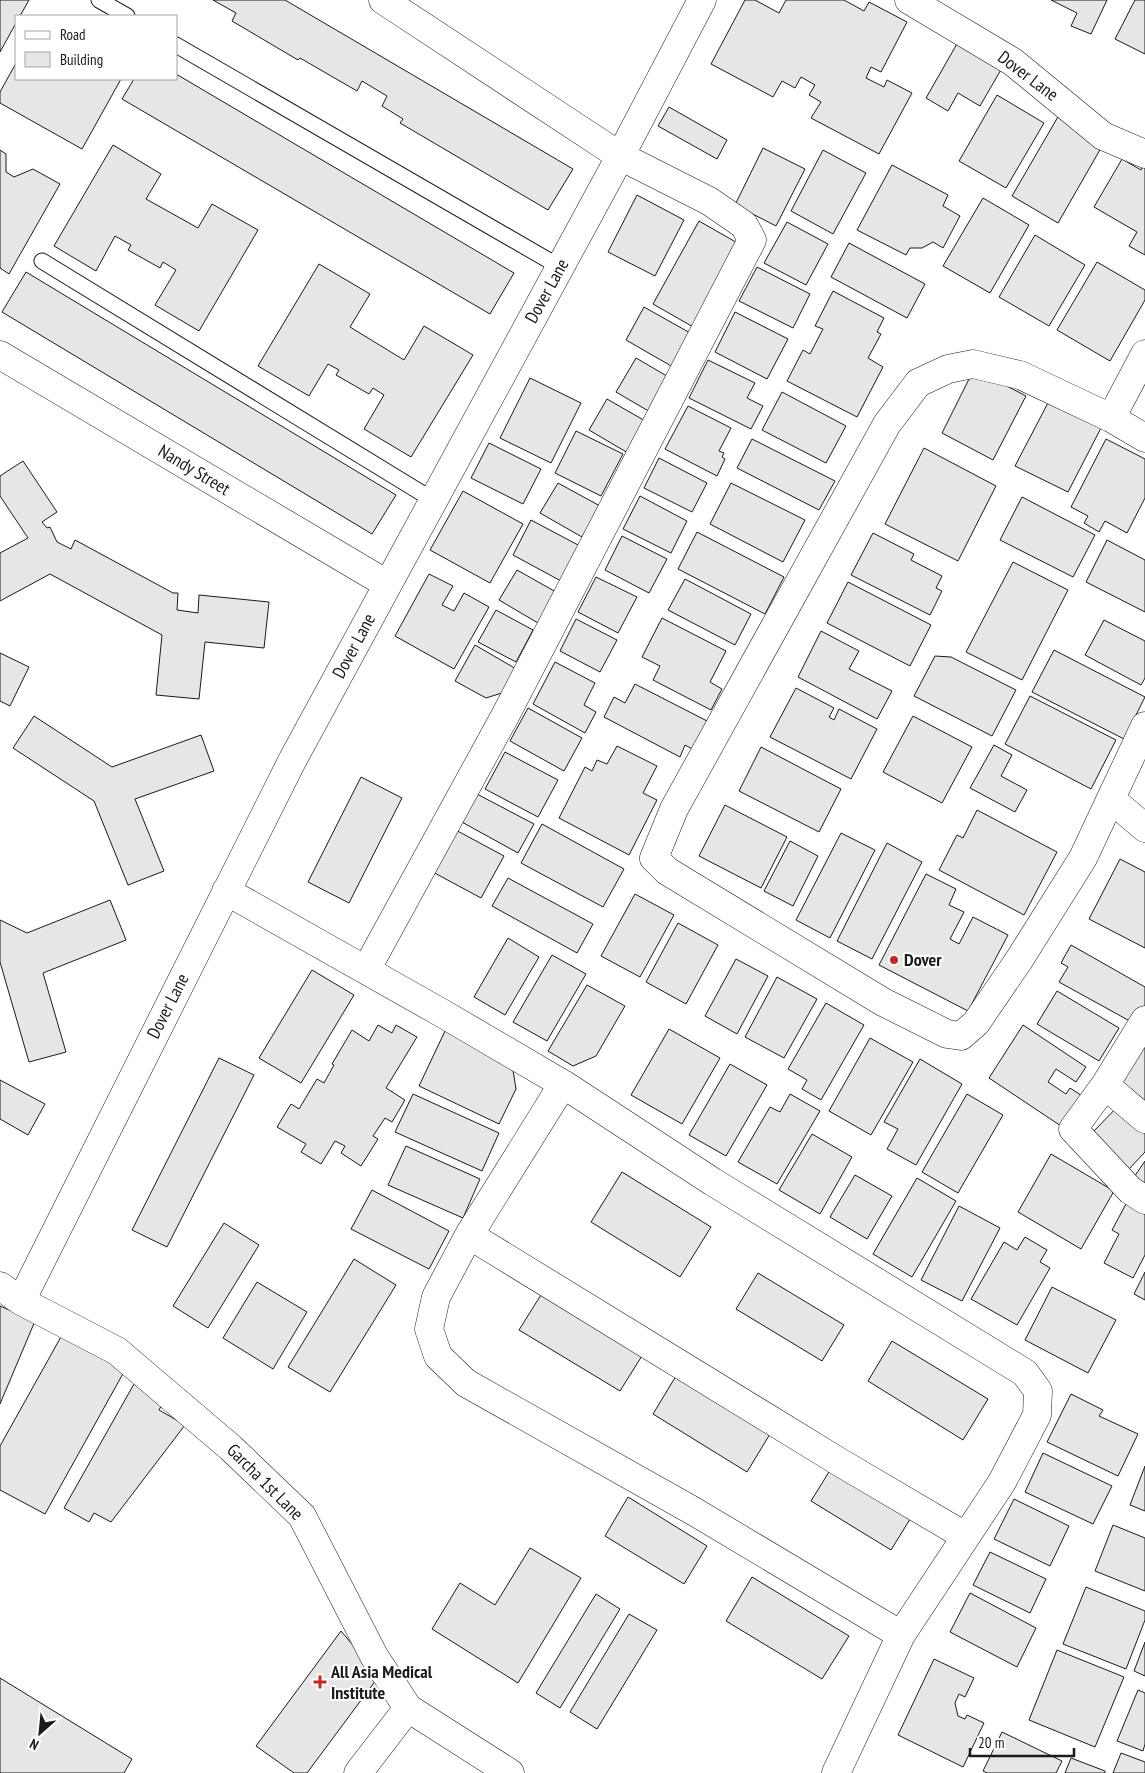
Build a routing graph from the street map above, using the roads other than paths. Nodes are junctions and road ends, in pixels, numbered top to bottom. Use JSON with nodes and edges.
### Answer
{"nodes":[{"id":1,"x":98,"y":0,"type":"edge"},
{"id":2,"x":383,"y":0,"type":"edge"},
{"id":3,"x":702,"y":0,"type":"edge"},
{"id":4,"x":909,"y":0,"type":"edge"},
{"id":5,"x":125,"y":15,"type":"edge"},
{"id":6,"x":178,"y":46,"type":"edge"},
{"id":7,"x":1145,"y":154,"type":"edge"},
{"id":8,"x":620,"y":156,"type":"junction"},
{"id":9,"x":42,"y":261,"type":"dead end"},
{"id":10,"x":560,"y":267,"type":"junction"},
{"id":11,"x":1145,"y":354,"type":"edge"},
{"id":12,"x":0,"y":356,"type":"edge"},
{"id":13,"x":1112,"y":418,"type":"junction"},
{"id":14,"x":1145,"y":438,"type":"edge"},
{"id":15,"x":433,"y":500,"type":"junction"},
{"id":16,"x":387,"y":584,"type":"junction"},
{"id":17,"x":1145,"y":726,"type":"edge"},
{"id":18,"x":1111,"y":799,"type":"junction"},
{"id":19,"x":1145,"y":828,"type":"edge"},
{"id":20,"x":226,"y":890,"type":"junction"},
{"id":21,"x":366,"y":970,"type":"junction"},
{"id":22,"x":1145,"y":1020,"type":"edge"},
{"id":23,"x":563,"y":1084,"type":"junction"},
{"id":24,"x":1104,"y":1085,"type":"junction"},
{"id":25,"x":1145,"y":1118,"type":"edge"},
{"id":26,"x":1145,"y":1200,"type":"edge"},
{"id":27,"x":469,"y":1235,"type":"junction"},
{"id":28,"x":10,"y":1294,"type":"edge"},
{"id":29,"x":965,"y":1536,"type":"junction"},
{"id":30,"x":901,"y":1635,"type":"junction"},
{"id":31,"x":408,"y":1708,"type":"junction"},
{"id":32,"x":358,"y":1773,"type":"edge"},
{"id":33,"x":510,"y":1773,"type":"edge"},
{"id":34,"x":836,"y":1773,"type":"edge"}],
"edges":[{"from":1,"to":5,"type":"lane"},
{"from":2,"to":8,"type":"street"},
{"from":3,"to":8,"type":"street","name":"Dover Lane"},
{"from":4,"to":7,"type":"street","name":"Dover Lane"},
{"from":6,"to":10,"type":"lane"},
{"from":8,"to":10,"type":"street","name":"Dover Lane"},
{"from":8,"to":21,"type":"street"},
{"from":9,"to":15,"type":"lane"},
{"from":10,"to":15,"type":"street","name":"Dover Lane"},
{"from":11,"to":13,"type":"street"},
{"from":12,"to":16,"type":"street","name":"Nandy Street"},
{"from":13,"to":14,"type":"street"},
{"from":13,"to":18,"type":"street"},
{"from":15,"to":16,"type":"street","name":"Dover Lane"},
{"from":16,"to":20,"type":"street","name":"Dover Lane"},
{"from":17,"to":18,"type":"street"},
{"from":18,"to":19,"type":"street"},
{"from":20,"to":21,"type":"street"},
{"from":20,"to":28,"type":"street","name":"Dover Lane"},
{"from":21,"to":23,"type":"street"},
{"from":22,"to":24,"type":"street"},
{"from":23,"to":27,"type":"street"},
{"from":23,"to":29,"type":"street"},
{"from":24,"to":25,"type":"street"},
{"from":24,"to":26,"type":"street"},
{"from":27,"to":29,"type":"street"},
{"from":27,"to":30,"type":"street"},
{"from":28,"to":31,"type":"street","name":"Garcha 1st Lane"},
{"from":29,"to":30,"type":"street"},
{"from":30,"to":34,"type":"street"},
{"from":31,"to":32,"type":"street"},
{"from":31,"to":33,"type":"street","name":"Garcha 1st Lane"}]}
